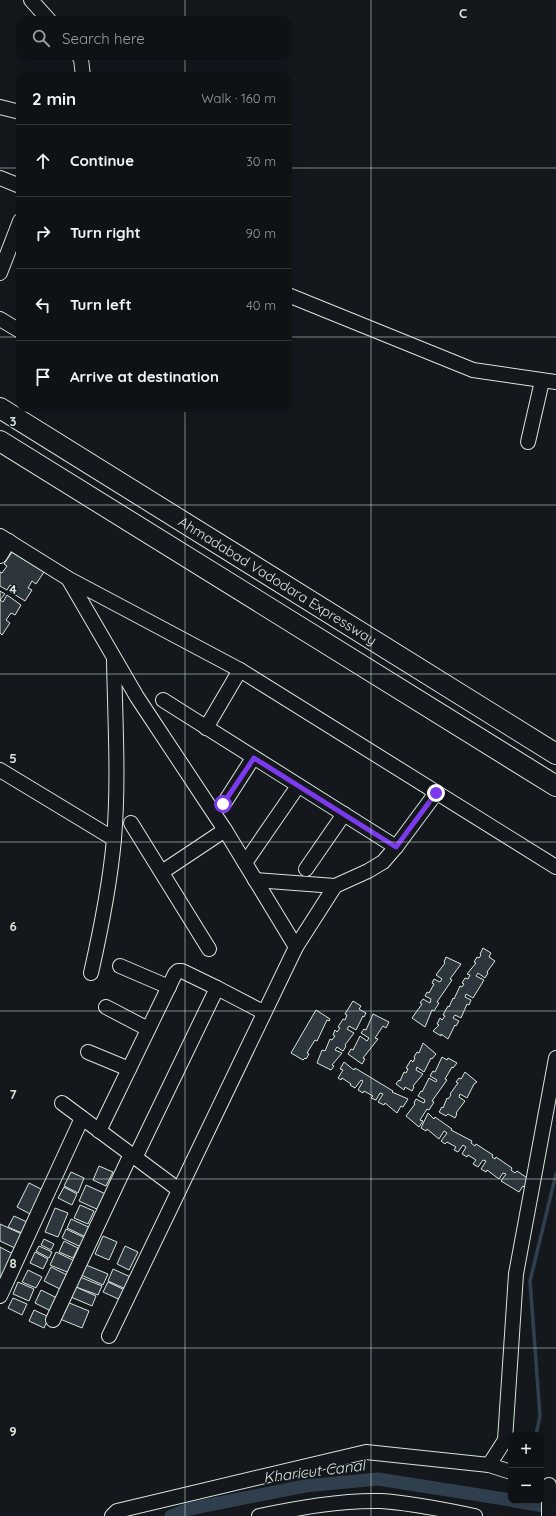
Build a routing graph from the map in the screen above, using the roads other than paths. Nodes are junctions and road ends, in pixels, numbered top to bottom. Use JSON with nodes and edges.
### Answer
{"nodes":[{"id":1,"x":31,"y":0,"type":"edge"},
{"id":2,"x":45,"y":16,"type":"edge"},
{"id":3,"x":81,"y":60,"type":"edge"},
{"id":4,"x":83,"y":72,"type":"edge"},
{"id":5,"x":0,"y":107,"type":"edge"},
{"id":6,"x":16,"y":111,"type":"edge"},
{"id":7,"x":0,"y":178,"type":"edge"},
{"id":8,"x":16,"y":184,"type":"edge"},
{"id":9,"x":16,"y":231,"type":"edge"},
{"id":10,"x":0,"y":273,"type":"edge"},
{"id":11,"x":292,"y":297,"type":"edge"},
{"id":12,"x":0,"y":319,"type":"edge"},
{"id":13,"x":16,"y":329,"type":"edge"},
{"id":14,"x":549,"y":381,"type":"edge"},
{"id":15,"x":0,"y":408,"type":"edge"},
{"id":16,"x":0,"y":441,"type":"edge"},
{"id":17,"x":528,"y":442,"type":"dead end"},
{"id":18,"x":4,"y":538,"type":"edge"},
{"id":19,"x":0,"y":556,"type":"edge"},
{"id":20,"x":69,"y":579,"type":"junction"},
{"id":21,"x":114,"y":659,"type":"junction"},
{"id":22,"x":240,"y":670,"type":"junction"},
{"id":23,"x":163,"y":700,"type":"dead end"},
{"id":24,"x":206,"y":728,"type":"junction"},
{"id":25,"x":556,"y":754,"type":"edge"},
{"id":26,"x":254,"y":758,"type":"junction"},
{"id":27,"x":0,"y":770,"type":"edge"},
{"id":28,"x":298,"y":786,"type":"junction"},
{"id":29,"x":556,"y":786,"type":"edge"},
{"id":30,"x":436,"y":793,"type":"junction"},
{"id":31,"x":223,"y":804,"type":"dead end"},
{"id":32,"x":344,"y":814,"type":"junction"},
{"id":33,"x":131,"y":823,"type":"dead end"},
{"id":34,"x":226,"y":830,"type":"junction"},
{"id":35,"x":114,"y":839,"type":"junction"},
{"id":36,"x":396,"y":847,"type":"junction"},
{"id":37,"x":245,"y":863,"type":"junction"},
{"id":38,"x":556,"y":867,"type":"edge"},
{"id":39,"x":306,"y":869,"type":"dead end"},
{"id":40,"x":162,"y":872,"type":"junction"},
{"id":41,"x":255,"y":880,"type":"junction"},
{"id":42,"x":335,"y":886,"type":"junction"},
{"id":43,"x":296,"y":947,"type":"junction"},
{"id":44,"x":209,"y":949,"type":"dead end"},
{"id":45,"x":120,"y":966,"type":"dead end"},
{"id":46,"x":91,"y":973,"type":"dead end"},
{"id":47,"x":169,"y":987,"type":"junction"},
{"id":48,"x":217,"y":988,"type":"junction"},
{"id":49,"x":106,"y":1007,"type":"dead end"},
{"id":50,"x":263,"y":1012,"type":"junction"},
{"id":51,"x":148,"y":1029,"type":"junction"},
{"id":52,"x":88,"y":1052,"type":"dead end"},
{"id":53,"x":556,"y":1058,"type":"edge"},
{"id":54,"x":129,"y":1069,"type":"junction"},
{"id":55,"x":62,"y":1103,"type":"dead end"},
{"id":56,"x":82,"y":1118,"type":"junction"},
{"id":57,"x":99,"y":1131,"type":"junction"},
{"id":58,"x":133,"y":1156,"type":"junction"},
{"id":59,"x":179,"y":1190,"type":"junction"},
{"id":60,"x":0,"y":1296,"type":"edge"},
{"id":61,"x":53,"y":1320,"type":"dead end"},
{"id":62,"x":109,"y":1336,"type":"dead end"},
{"id":63,"x":489,"y":1465,"type":"junction"},
{"id":64,"x":508,"y":1471,"type":"edge"},
{"id":65,"x":549,"y":1484,"type":"edge"},
{"id":66,"x":309,"y":1512,"type":"edge"},
{"id":67,"x":112,"y":1516,"type":"edge"},
{"id":68,"x":259,"y":1516,"type":"edge"},
{"id":69,"x":475,"y":1516,"type":"edge"},
{"id":70,"x":549,"y":1516,"type":"edge"}],
"edges":[{"from":1,"to":2,"type":"street"},
{"from":3,"to":4,"type":"street"},
{"from":5,"to":6,"type":"street"},
{"from":7,"to":8,"type":"street"},
{"from":9,"to":10,"type":"street"},
{"from":11,"to":14,"type":"street"},
{"from":12,"to":13,"type":"street"},
{"from":14,"to":17,"type":"street"},
{"from":15,"to":25,"type":"highway","name":"Ahmadabad Vadodara Expressway"},
{"from":16,"to":29,"type":"highway","name":"Ahmadabad Vadodara Expressway"},
{"from":18,"to":19,"type":"street"},
{"from":18,"to":20,"type":"street"},
{"from":20,"to":21,"type":"street"},
{"from":20,"to":22,"type":"street"},
{"from":21,"to":34,"type":"street"},
{"from":21,"to":35,"type":"street"},
{"from":22,"to":24,"type":"street"},
{"from":22,"to":30,"type":"street"},
{"from":23,"to":24,"type":"street"},
{"from":24,"to":26,"type":"street"},
{"from":26,"to":28,"type":"street"},
{"from":26,"to":31,"type":"street"},
{"from":27,"to":35,"type":"street"},
{"from":28,"to":32,"type":"street"},
{"from":28,"to":37,"type":"street"},
{"from":30,"to":36,"type":"street"},
{"from":30,"to":38,"type":"street"},
{"from":32,"to":36,"type":"street"},
{"from":32,"to":39,"type":"street"},
{"from":33,"to":40,"type":"street"},
{"from":34,"to":37,"type":"street"},
{"from":34,"to":40,"type":"street"},
{"from":35,"to":46,"type":"street"},
{"from":36,"to":42,"type":"street"},
{"from":37,"to":41,"type":"street"},
{"from":40,"to":44,"type":"street"},
{"from":41,"to":42,"type":"street"},
{"from":41,"to":43,"type":"street"},
{"from":42,"to":43,"type":"street"},
{"from":43,"to":50,"type":"street"},
{"from":45,"to":47,"type":"street"},
{"from":47,"to":48,"type":"street"},
{"from":47,"to":51,"type":"street"},
{"from":48,"to":50,"type":"street"},
{"from":48,"to":58,"type":"street"},
{"from":49,"to":51,"type":"street"},
{"from":50,"to":59,"type":"street"},
{"from":51,"to":54,"type":"street"},
{"from":52,"to":54,"type":"street"},
{"from":53,"to":63,"type":"street"},
{"from":54,"to":57,"type":"street"},
{"from":55,"to":56,"type":"street"},
{"from":56,"to":57,"type":"street"},
{"from":56,"to":60,"type":"street"},
{"from":57,"to":58,"type":"street"},
{"from":58,"to":59,"type":"street"},
{"from":58,"to":61,"type":"street"},
{"from":59,"to":62,"type":"street"},
{"from":63,"to":64,"type":"street"},
{"from":63,"to":67,"type":"street"},
{"from":65,"to":70,"type":"street"},
{"from":66,"to":68,"type":"street"},
{"from":66,"to":69,"type":"street"}]}
